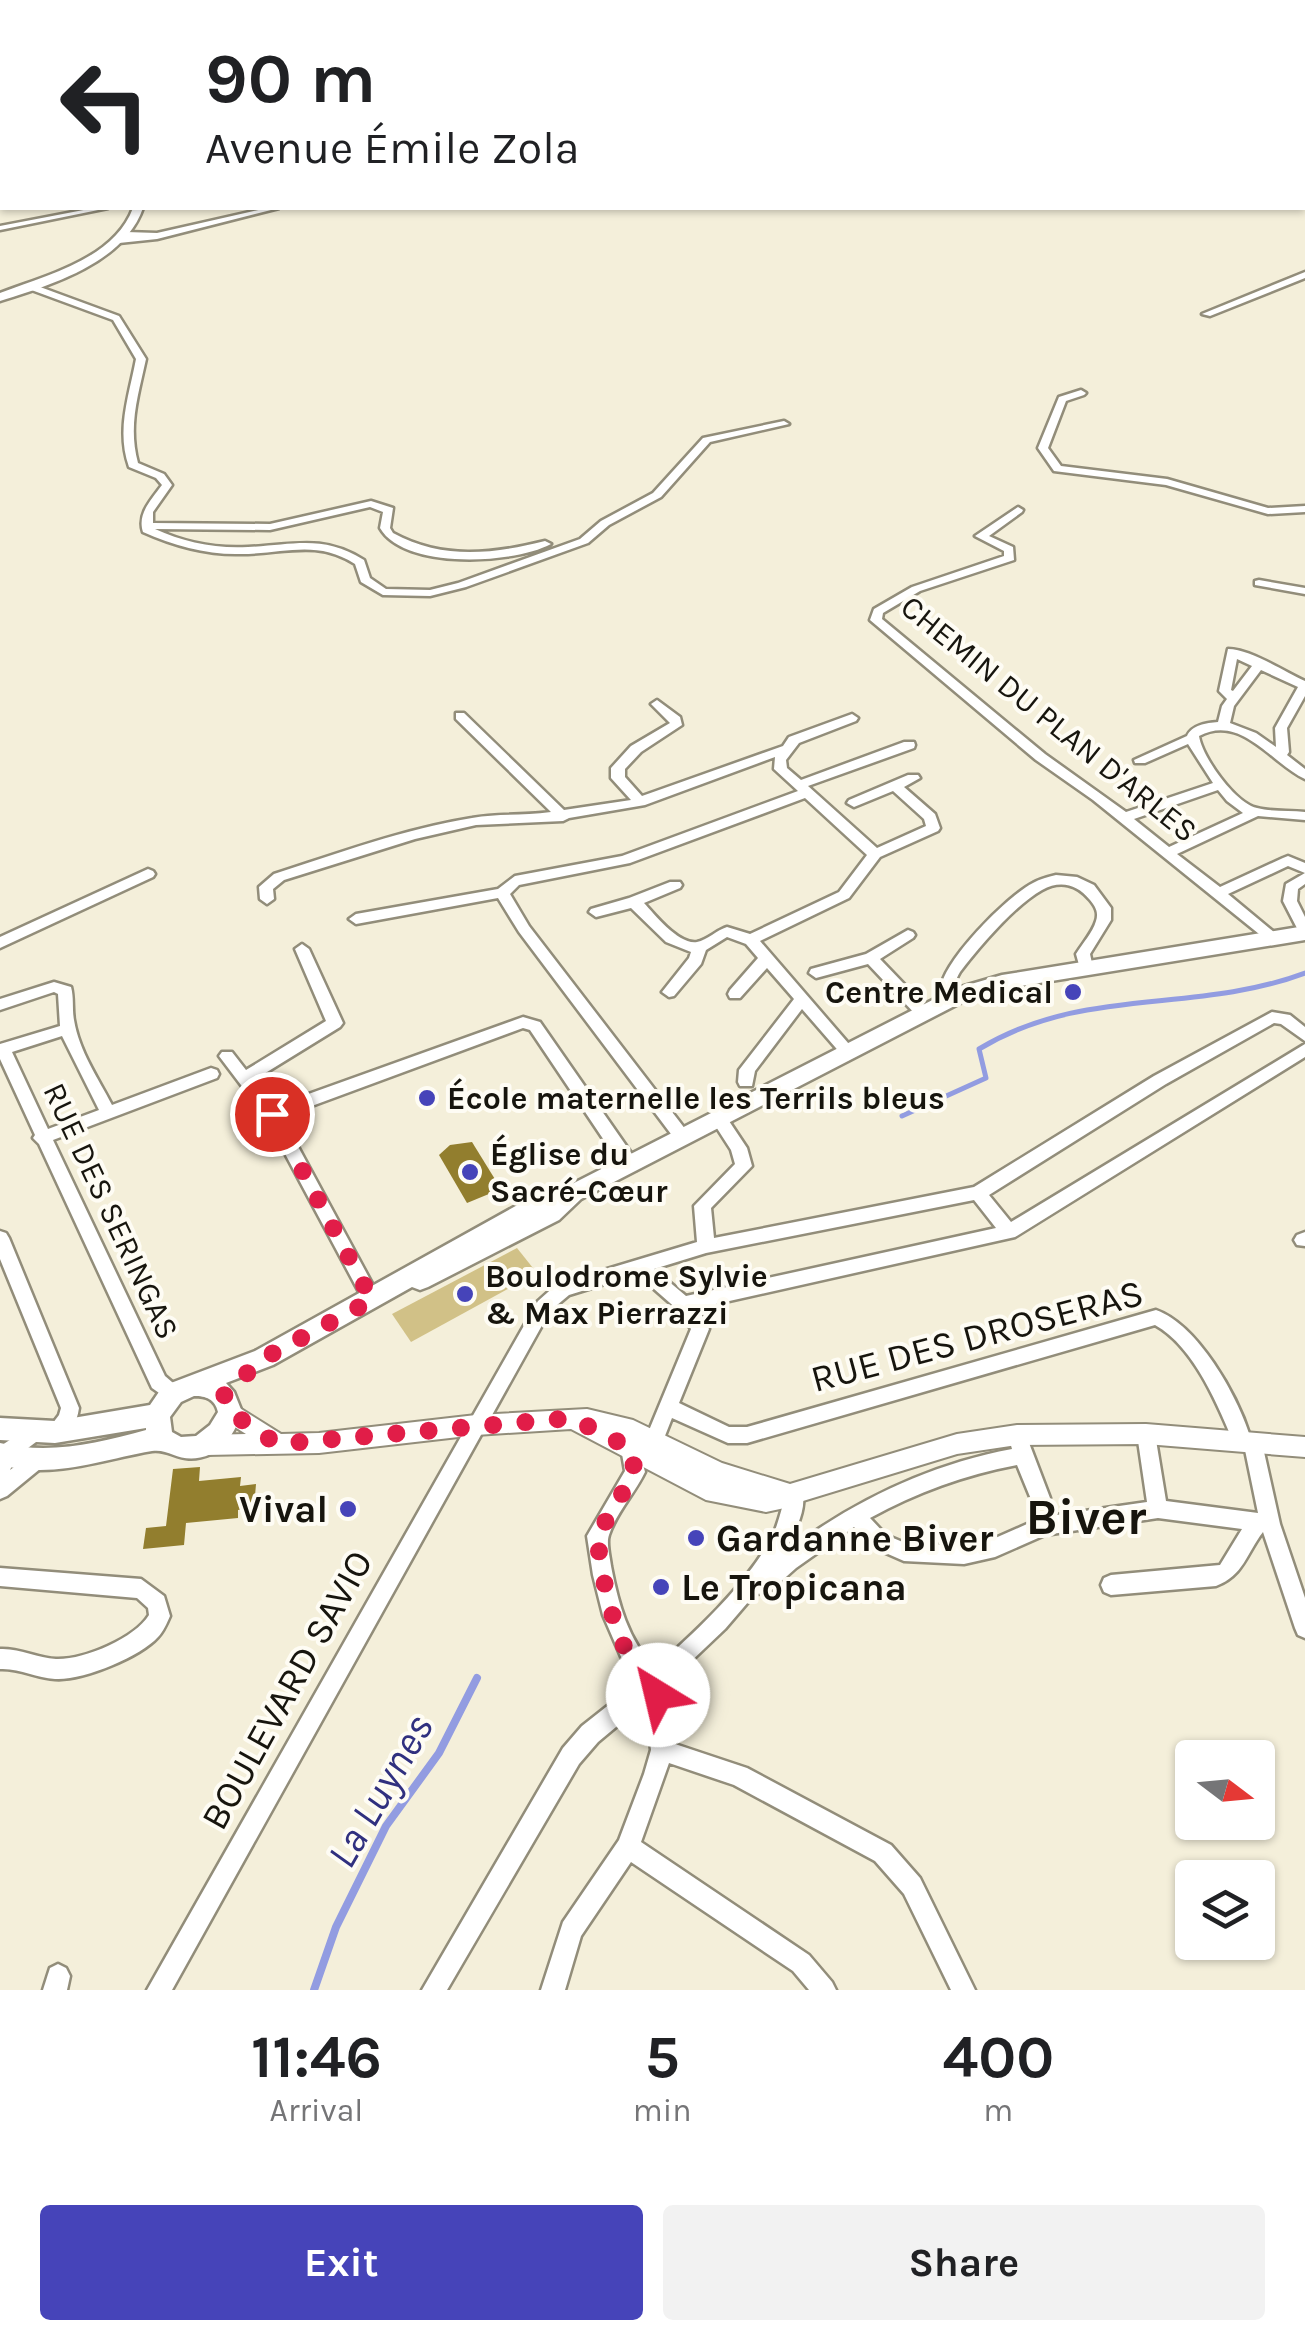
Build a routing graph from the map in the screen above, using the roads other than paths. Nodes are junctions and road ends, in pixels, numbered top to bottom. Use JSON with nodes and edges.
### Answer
{"nodes":[{"id":1,"x":94,"y":210,"type":"edge"},
{"id":2,"x":137,"y":210,"type":"edge"},
{"id":3,"x":267,"y":210,"type":"edge"},
{"id":4,"x":0,"y":228,"type":"edge"},
{"id":5,"x":123,"y":238,"type":"junction"},
{"id":6,"x":1305,"y":275,"type":"edge"},
{"id":7,"x":30,"y":286,"type":"junction"},
{"id":8,"x":0,"y":298,"type":"edge"},
{"id":9,"x":1207,"y":314,"type":"dead end"},
{"id":10,"x":1081,"y":392,"type":"dead end"},
{"id":11,"x":784,"y":424,"type":"dead end"},
{"id":12,"x":1305,"y":509,"type":"edge"},
{"id":13,"x":1018,"y":510,"type":"dead end"},
{"id":14,"x":605,"y":523,"type":"junction"},
{"id":15,"x":146,"y":526,"type":"junction"},
{"id":16,"x":1259,"y":582,"type":"dead end"},
{"id":17,"x":1305,"y":591,"type":"edge"},
{"id":18,"x":1260,"y":663,"type":"junction"},
{"id":19,"x":1305,"y":686,"type":"edge"},
{"id":20,"x":1233,"y":698,"type":"junction"},
{"id":21,"x":657,"y":704,"type":"dead end"},
{"id":22,"x":460,"y":716,"type":"dead end"},
{"id":23,"x":852,"y":718,"type":"dead end"},
{"id":24,"x":1223,"y":725,"type":"junction"},
{"id":25,"x":1192,"y":738,"type":"junction"},
{"id":26,"x":908,"y":745,"type":"dead end"},
{"id":27,"x":782,"y":750,"type":"junction"},
{"id":28,"x":1278,"y":756,"type":"junction"},
{"id":29,"x":1140,"y":760,"type":"dead end"},
{"id":30,"x":1305,"y":775,"type":"edge"},
{"id":31,"x":913,"y":778,"type":"dead end"},
{"id":32,"x":1221,"y":785,"type":"junction"},
{"id":33,"x":895,"y":786,"type":"junction"},
{"id":34,"x":803,"y":789,"type":"junction"},
{"id":35,"x":640,"y":802,"type":"junction"},
{"id":36,"x":854,"y":804,"type":"dead end"},
{"id":37,"x":1254,"y":813,"type":"junction"},
{"id":38,"x":563,"y":816,"type":"junction"},
{"id":39,"x":1305,"y":816,"type":"edge"},
{"id":40,"x":1124,"y":817,"type":"junction"},
{"id":41,"x":1169,"y":852,"type":"junction"},
{"id":42,"x":875,"y":854,"type":"junction"},
{"id":43,"x":1305,"y":868,"type":"edge"},
{"id":44,"x":148,"y":874,"type":"dead end"},
{"id":45,"x":1305,"y":878,"type":"edge"},
{"id":46,"x":675,"y":885,"type":"dead end"},
{"id":47,"x":1221,"y":892,"type":"junction"},
{"id":48,"x":502,"y":893,"type":"junction"},
{"id":49,"x":267,"y":899,"type":"dead end"},
{"id":50,"x":634,"y":902,"type":"junction"},
{"id":51,"x":596,"y":912,"type":"dead end"},
{"id":52,"x":356,"y":919,"type":"dead end"},
{"id":53,"x":1305,"y":932,"type":"edge"},
{"id":54,"x":908,"y":935,"type":"dead end"},
{"id":55,"x":1274,"y":938,"type":"junction"},
{"id":56,"x":751,"y":940,"type":"junction"},
{"id":57,"x":0,"y":943,"type":"edge"},
{"id":58,"x":700,"y":947,"type":"junction"},
{"id":59,"x":302,"y":949,"type":"dead end"},
{"id":60,"x":871,"y":958,"type":"junction"},
{"id":61,"x":765,"y":960,"type":"junction"},
{"id":62,"x":1086,"y":968,"type":"junction"},
{"id":63,"x":816,"y":972,"type":"dead end"},
{"id":64,"x":670,"y":992,"type":"dead end"},
{"id":65,"x":735,"y":994,"type":"dead end"},
{"id":66,"x":952,"y":998,"type":"junction"},
{"id":67,"x":800,"y":1000,"type":"junction"},
{"id":68,"x":0,"y":1005,"type":"edge"},
{"id":69,"x":923,"y":1013,"type":"junction"},
{"id":70,"x":67,"y":1029,"type":"junction"},
{"id":71,"x":1302,"y":1032,"type":"edge"},
{"id":72,"x":1,"y":1050,"type":"edge"},
{"id":73,"x":1305,"y":1050,"type":"edge"},
{"id":74,"x":847,"y":1052,"type":"junction"},
{"id":75,"x":228,"y":1056,"type":"dead end"},
{"id":76,"x":212,"y":1074,"type":"dead end"},
{"id":77,"x":243,"y":1079,"type":"junction"},
{"id":78,"x":746,"y":1082,"type":"dead end"},
{"id":79,"x":108,"y":1112,"type":"junction"},
{"id":80,"x":272,"y":1114,"type":"junction"},
{"id":81,"x":719,"y":1119,"type":"junction"},
{"id":82,"x":41,"y":1138,"type":"junction"},
{"id":83,"x":683,"y":1138,"type":"junction"},
{"id":84,"x":630,"y":1165,"type":"junction"},
{"id":85,"x":978,"y":1193,"type":"junction"},
{"id":86,"x":1009,"y":1232,"type":"junction"},
{"id":87,"x":0,"y":1238,"type":"edge"},
{"id":88,"x":706,"y":1246,"type":"junction"},
{"id":89,"x":642,"y":1268,"type":"junction"},
{"id":90,"x":383,"y":1294,"type":"junction"},
{"id":91,"x":684,"y":1304,"type":"junction"},
{"id":92,"x":264,"y":1358,"type":"junction"},
{"id":93,"x":227,"y":1404,"type":"junction"},
{"id":94,"x":668,"y":1407,"type":"junction"},
{"id":95,"x":171,"y":1408,"type":"junction"},
{"id":96,"x":572,"y":1418,"type":"junction"},
{"id":97,"x":476,"y":1425,"type":"junction"},
{"id":98,"x":0,"y":1429,"type":"edge"},
{"id":99,"x":1146,"y":1434,"type":"junction"},
{"id":100,"x":654,"y":1440,"type":"junction"},
{"id":101,"x":42,"y":1441,"type":"junction"},
{"id":102,"x":1248,"y":1443,"type":"junction"},
{"id":103,"x":206,"y":1444,"type":"junction"},
{"id":104,"x":277,"y":1444,"type":"junction"},
{"id":105,"x":1020,"y":1445,"type":"junction"},
{"id":106,"x":630,"y":1448,"type":"junction"},
{"id":107,"x":1305,"y":1448,"type":"edge"},
{"id":108,"x":2,"y":1460,"type":"edge"},
{"id":109,"x":0,"y":1490,"type":"edge"},
{"id":110,"x":795,"y":1496,"type":"junction"},
{"id":111,"x":1040,"y":1498,"type":"dead end"},
{"id":112,"x":1158,"y":1509,"type":"junction"},
{"id":113,"x":857,"y":1517,"type":"junction"},
{"id":114,"x":1264,"y":1523,"type":"junction"},
{"id":115,"x":0,"y":1578,"type":"edge"},
{"id":116,"x":750,"y":1584,"type":"junction"},
{"id":117,"x":1112,"y":1585,"type":"dead end"},
{"id":118,"x":1305,"y":1628,"type":"edge"},
{"id":119,"x":0,"y":1659,"type":"edge"},
{"id":120,"x":654,"y":1682,"type":"junction"},
{"id":121,"x":662,"y":1750,"type":"junction"},
{"id":122,"x":628,"y":1847,"type":"junction"},
{"id":123,"x":158,"y":1990,"type":"edge"},
{"id":124,"x":434,"y":1990,"type":"edge"},
{"id":125,"x":553,"y":1990,"type":"edge"},
{"id":126,"x":824,"y":1990,"type":"edge"},
{"id":127,"x":963,"y":1990,"type":"edge"}],
"edges":[{"from":1,"to":4,"type":"street"},
{"from":2,"to":5,"type":"main road"},
{"from":3,"to":5,"type":"street"},
{"from":5,"to":7,"type":"main road"},
{"from":6,"to":9,"type":"street"},
{"from":7,"to":8,"type":"main road"},
{"from":7,"to":15,"type":"street"},
{"from":10,"to":12,"type":"street"},
{"from":11,"to":14,"type":"street"},
{"from":13,"to":40,"type":"street","name":"CHEMIN DU PLAN D'ARLES"},
{"from":14,"to":15,"type":"street"},
{"from":14,"to":15,"type":"street"},
{"from":16,"to":17,"type":"street"},
{"from":18,"to":19,"type":"street"},
{"from":18,"to":20,"type":"street"},
{"from":18,"to":20,"type":"street"},
{"from":19,"to":28,"type":"street"},
{"from":20,"to":24,"type":"street"},
{"from":21,"to":35,"type":"street"},
{"from":22,"to":38,"type":"street"},
{"from":23,"to":27,"type":"street"},
{"from":24,"to":25,"type":"street"},
{"from":24,"to":28,"type":"street"},
{"from":25,"to":29,"type":"street"},
{"from":25,"to":32,"type":"street"},
{"from":26,"to":34,"type":"street"},
{"from":27,"to":34,"type":"street"},
{"from":27,"to":35,"type":"street"},
{"from":28,"to":30,"type":"street"},
{"from":31,"to":33,"type":"street"},
{"from":32,"to":37,"type":"street"},
{"from":32,"to":40,"type":"street"},
{"from":33,"to":36,"type":"street"},
{"from":33,"to":42,"type":"street"},
{"from":34,"to":42,"type":"street"},
{"from":34,"to":48,"type":"street"},
{"from":35,"to":38,"type":"street"},
{"from":37,"to":39,"type":"street"},
{"from":37,"to":41,"type":"street"},
{"from":38,"to":49,"type":"street"},
{"from":40,"to":41,"type":"street","name":"CHEMIN DU PLAN D'ARLES"},
{"from":41,"to":47,"type":"street","name":"CHEMIN DU PLAN D'ARLES"},
{"from":42,"to":56,"type":"street"},
{"from":43,"to":47,"type":"street"},
{"from":44,"to":57,"type":"street"},
{"from":45,"to":53,"type":"street"},
{"from":46,"to":50,"type":"street"},
{"from":47,"to":55,"type":"street","name":"CHEMIN DU PLAN D'ARLES"},
{"from":48,"to":52,"type":"street"},
{"from":48,"to":83,"type":"street"},
{"from":50,"to":51,"type":"street"},
{"from":50,"to":58,"type":"street"},
{"from":53,"to":55,"type":"main road"},
{"from":54,"to":60,"type":"street"},
{"from":55,"to":62,"type":"main road"},
{"from":56,"to":58,"type":"street"},
{"from":56,"to":61,"type":"street"},
{"from":58,"to":64,"type":"street"},
{"from":59,"to":77,"type":"street"},
{"from":60,"to":63,"type":"street"},
{"from":60,"to":69,"type":"street"},
{"from":61,"to":65,"type":"street"},
{"from":61,"to":67,"type":"street"},
{"from":62,"to":66,"type":"main road"},
{"from":62,"to":66,"type":"street"},
{"from":66,"to":69,"type":"main road"},
{"from":67,"to":74,"type":"street"},
{"from":67,"to":78,"type":"street"},
{"from":68,"to":70,"type":"street"},
{"from":69,"to":74,"type":"main road"},
{"from":70,"to":72,"type":"street"},
{"from":70,"to":79,"type":"street"},
{"from":71,"to":85,"type":"street"},
{"from":72,"to":82,"type":"street","name":"RUE DES SERINGAS"},
{"from":73,"to":86,"type":"street"},
{"from":74,"to":81,"type":"main road"},
{"from":75,"to":77,"type":"street"},
{"from":76,"to":79,"type":"street"},
{"from":77,"to":80,"type":"street"},
{"from":79,"to":82,"type":"street"},
{"from":80,"to":84,"type":"street"},
{"from":80,"to":90,"type":"street"},
{"from":81,"to":83,"type":"main road"},
{"from":81,"to":88,"type":"street"},
{"from":82,"to":95,"type":"street","name":"RUE DES SERINGAS"},
{"from":83,"to":84,"type":"main road"},
{"from":84,"to":90,"type":"main road"},
{"from":85,"to":86,"type":"street"},
{"from":85,"to":88,"type":"street","name":"BOULEVARD SAVIO"},
{"from":86,"to":91,"type":"street"},
{"from":87,"to":101,"type":"street"},
{"from":88,"to":89,"type":"street","name":"BOULEVARD SAVIO"},
{"from":89,"to":91,"type":"street"},
{"from":89,"to":97,"type":"street","name":"BOULEVARD SAVIO"},
{"from":90,"to":92,"type":"main road"},
{"from":91,"to":94,"type":"street"},
{"from":92,"to":93,"type":"main road"},
{"from":92,"to":95,"type":"main road"},
{"from":93,"to":95,"type":"main road"},
{"from":93,"to":103,"type":"main road"},
{"from":93,"to":104,"type":"street"},
{"from":94,"to":100,"type":"street"},
{"from":94,"to":102,"type":"street","name":"RUE DES DROSERAS"},
{"from":95,"to":101,"type":"main road"},
{"from":95,"to":103,"type":"main road"},
{"from":96,"to":97,"type":"street"},
{"from":96,"to":100,"type":"street"},
{"from":96,"to":106,"type":"street"},
{"from":97,"to":104,"type":"street"},
{"from":97,"to":123,"type":"street","name":"BOULEVARD SAVIO"},
{"from":98,"to":101,"type":"main road"},
{"from":99,"to":102,"type":"street"},
{"from":99,"to":105,"type":"street"},
{"from":99,"to":112,"type":"street"},
{"from":100,"to":110,"type":"street"},
{"from":101,"to":108,"type":"main road"},
{"from":101,"to":109,"type":"street"},
{"from":102,"to":107,"type":"street"},
{"from":102,"to":114,"type":"street","name":"RUE DES DROSERAS"},
{"from":103,"to":104,"type":"street"},
{"from":105,"to":110,"type":"street"},
{"from":105,"to":111,"type":"street"},
{"from":105,"to":113,"type":"street"},
{"from":106,"to":110,"type":"street"},
{"from":106,"to":120,"type":"street"},
{"from":110,"to":116,"type":"street"},
{"from":112,"to":113,"type":"street"},
{"from":112,"to":114,"type":"street"},
{"from":113,"to":116,"type":"street"},
{"from":114,"to":117,"type":"street"},
{"from":114,"to":118,"type":"street","name":"RUE DES DROSERAS"},
{"from":115,"to":119,"type":"street"},
{"from":116,"to":120,"type":"street"},
{"from":120,"to":121,"type":"street"},
{"from":120,"to":124,"type":"street"},
{"from":121,"to":122,"type":"street"},
{"from":121,"to":127,"type":"street"},
{"from":122,"to":125,"type":"street"},
{"from":122,"to":126,"type":"street"}]}
